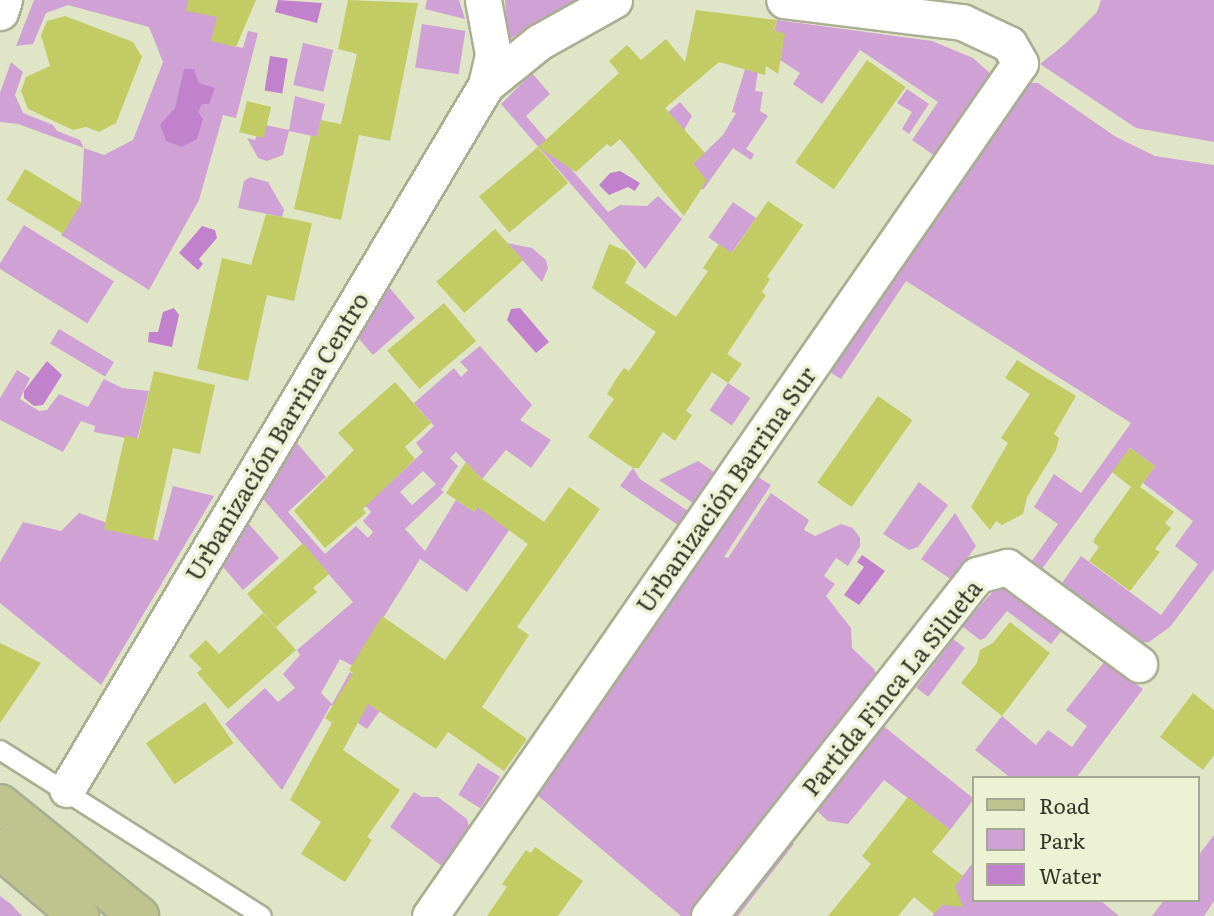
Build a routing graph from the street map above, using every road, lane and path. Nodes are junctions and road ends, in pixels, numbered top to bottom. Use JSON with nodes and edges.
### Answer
{"nodes":[{"id":1,"x":4,"y":0,"type":"edge"},
{"id":2,"x":483,"y":0,"type":"edge"},
{"id":3,"x":614,"y":0,"type":"edge"},
{"id":4,"x":784,"y":0,"type":"edge"},
{"id":5,"x":0,"y":12,"type":"edge"},
{"id":6,"x":486,"y":85,"type":"junction"},
{"id":7,"x":1139,"y":664,"type":"dead end"},
{"id":8,"x":0,"y":750,"type":"edge"},
{"id":9,"x":67,"y":789,"type":"junction"},
{"id":10,"x":0,"y":804,"type":"edge"},
{"id":11,"x":0,"y":849,"type":"edge"},
{"id":12,"x":79,"y":916,"type":"edge"},
{"id":13,"x":139,"y":916,"type":"edge"},
{"id":14,"x":262,"y":916,"type":"edge"},
{"id":15,"x":430,"y":916,"type":"edge"},
{"id":16,"x":709,"y":916,"type":"edge"}],
"edges":[{"from":1,"to":5,"type":"street"},
{"from":2,"to":6,"type":"street","name":"Urbanización Barrina Centro"},
{"from":3,"to":6,"type":"street","name":"Urbanización Barrina Centro"},
{"from":4,"to":15,"type":"street","name":"Urbanización Barrina Sur"},
{"from":6,"to":9,"type":"street","name":"Urbanización Barrina Centro"},
{"from":7,"to":16,"type":"street","name":"Partida Finca La Silueta"},
{"from":8,"to":9,"type":"lane"},
{"from":9,"to":14,"type":"lane"},
{"from":10,"to":13,"type":"main road"},
{"from":11,"to":12,"type":"main road"}]}
